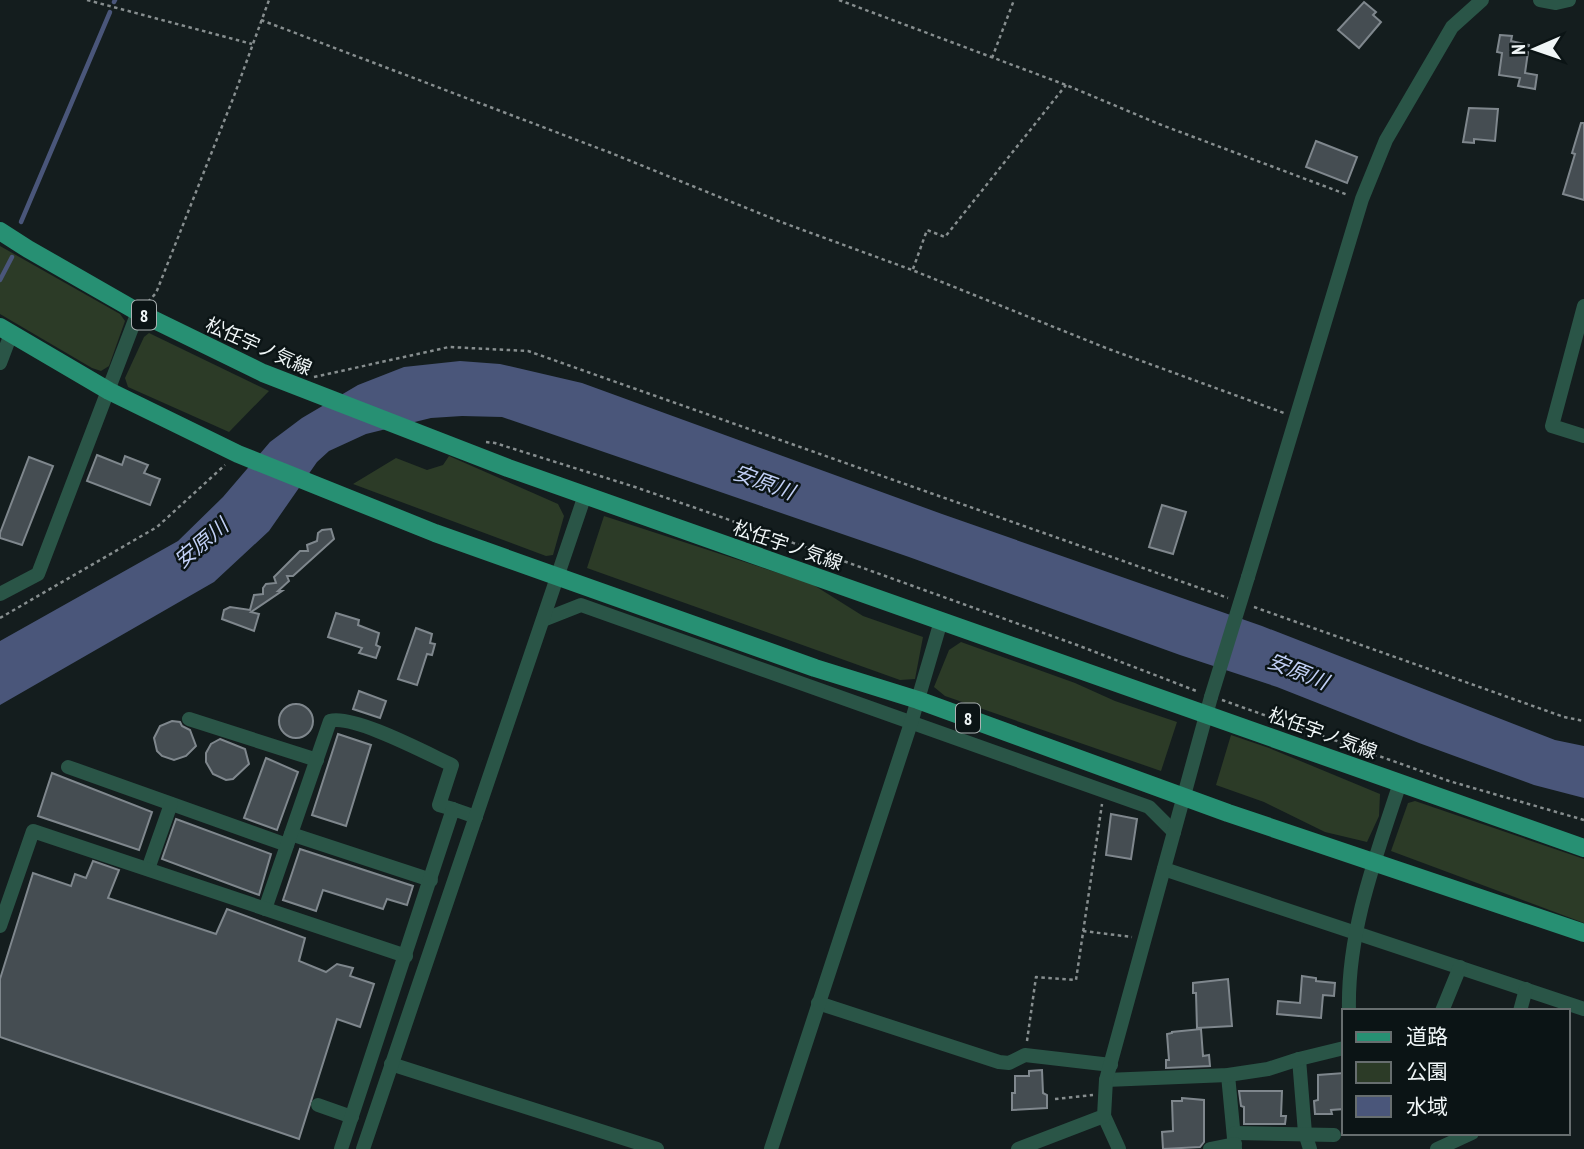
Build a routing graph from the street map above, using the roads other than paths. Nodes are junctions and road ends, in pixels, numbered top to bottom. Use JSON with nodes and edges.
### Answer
{"nodes":[{"id":1,"x":1482,"y":0,"type":"edge"},
{"id":2,"x":1540,"y":0,"type":"edge"},
{"id":3,"x":1569,"y":0,"type":"edge"},
{"id":4,"x":0,"y":231,"type":"edge"},
{"id":5,"x":1584,"y":306,"type":"edge"},
{"id":6,"x":138,"y":312,"type":"junction"},
{"id":7,"x":6,"y":331,"type":"edge"},
{"id":8,"x":0,"y":363,"type":"edge"},
{"id":9,"x":109,"y":391,"type":"junction"},
{"id":10,"x":1584,"y":436,"type":"edge"},
{"id":11,"x":585,"y":495,"type":"junction"},
{"id":12,"x":558,"y":577,"type":"junction"},
{"id":13,"x":0,"y":594,"type":"edge"},
{"id":14,"x":543,"y":620,"type":"junction"},
{"id":15,"x":941,"y":621,"type":"junction"},
{"id":16,"x":918,"y":700,"type":"junction"},
{"id":17,"x":1209,"y":705,"type":"junction"},
{"id":18,"x":189,"y":719,"type":"dead end"},
{"id":19,"x":911,"y":723,"type":"junction"},
{"id":20,"x":317,"y":760,"type":"junction"},
{"id":21,"x":68,"y":767,"type":"dead end"},
{"id":22,"x":1401,"y":783,"type":"junction"},
{"id":23,"x":1184,"y":797,"type":"junction"},
{"id":24,"x":171,"y":804,"type":"junction"},
{"id":25,"x":453,"y":809,"type":"junction"},
{"id":26,"x":476,"y":817,"type":"junction"},
{"id":27,"x":1174,"y":832,"type":"junction"},
{"id":28,"x":289,"y":840,"type":"junction"},
{"id":29,"x":1584,"y":848,"type":"edge"},
{"id":30,"x":1374,"y":862,"type":"junction"},
{"id":31,"x":148,"y":869,"type":"junction"},
{"id":32,"x":1164,"y":869,"type":"junction"},
{"id":33,"x":430,"y":880,"type":"junction"},
{"id":34,"x":265,"y":909,"type":"junction"},
{"id":35,"x":0,"y":926,"type":"edge"},
{"id":36,"x":1356,"y":931,"type":"junction"},
{"id":37,"x":1584,"y":933,"type":"edge"},
{"id":38,"x":406,"y":956,"type":"junction"},
{"id":39,"x":1460,"y":967,"type":"junction"},
{"id":40,"x":1526,"y":989,"type":"junction"},
{"id":41,"x":818,"y":1003,"type":"junction"},
{"id":42,"x":1349,"y":1009,"type":"edge"},
{"id":43,"x":1443,"y":1009,"type":"edge"},
{"id":44,"x":1521,"y":1009,"type":"edge"},
{"id":45,"x":1584,"y":1009,"type":"edge"},
{"id":46,"x":1342,"y":1048,"type":"edge"},
{"id":47,"x":1298,"y":1059,"type":"junction"},
{"id":48,"x":391,"y":1064,"type":"junction"},
{"id":49,"x":1111,"y":1065,"type":"junction"},
{"id":50,"x":1228,"y":1075,"type":"junction"},
{"id":51,"x":1106,"y":1087,"type":"junction"},
{"id":52,"x":318,"y":1105,"type":"dead end"},
{"id":53,"x":1104,"y":1116,"type":"junction"},
{"id":54,"x":352,"y":1117,"type":"junction"},
{"id":55,"x":1305,"y":1133,"type":"junction"},
{"id":56,"x":1334,"y":1135,"type":"dead end"},
{"id":57,"x":1468,"y":1135,"type":"edge"},
{"id":58,"x":1235,"y":1142,"type":"edge"},
{"id":59,"x":341,"y":1149,"type":"edge"},
{"id":60,"x":363,"y":1149,"type":"edge"},
{"id":61,"x":657,"y":1149,"type":"edge"},
{"id":62,"x":771,"y":1149,"type":"edge"},
{"id":63,"x":1018,"y":1149,"type":"edge"},
{"id":64,"x":1119,"y":1149,"type":"edge"},
{"id":65,"x":1210,"y":1149,"type":"edge"},
{"id":66,"x":1310,"y":1149,"type":"edge"},
{"id":67,"x":1437,"y":1149,"type":"edge"}],
"edges":[{"from":1,"to":17,"type":"street","bridge":true},
{"from":2,"to":3,"type":"street"},
{"from":4,"to":6,"type":"main road","name":"松任宇ノ気線","number":"8"},
{"from":5,"to":10,"type":"street"},
{"from":6,"to":9,"type":"street"},
{"from":6,"to":11,"type":"main road","name":"松任宇ノ気線","number":"8"},
{"from":7,"to":8,"type":"street"},
{"from":7,"to":9,"type":"main road","number":"8"},
{"from":9,"to":12,"type":"main road","number":"8"},
{"from":9,"to":13,"type":"street"},
{"from":11,"to":12,"type":"street"},
{"from":11,"to":15,"type":"main road","name":"松任宇ノ気線","number":"8"},
{"from":12,"to":14,"type":"street"},
{"from":12,"to":16,"type":"main road","number":"8"},
{"from":14,"to":19,"type":"street"},
{"from":14,"to":26,"type":"street"},
{"from":15,"to":16,"type":"street"},
{"from":15,"to":17,"type":"main road","name":"松任宇ノ気線","number":"8"},
{"from":16,"to":19,"type":"street"},
{"from":16,"to":23,"type":"main road","number":"8"},
{"from":17,"to":22,"type":"main road","name":"松任宇ノ気線","number":"8"},
{"from":17,"to":23,"type":"street"},
{"from":18,"to":20,"type":"street"},
{"from":19,"to":27,"type":"street"},
{"from":19,"to":41,"type":"street"},
{"from":20,"to":25,"type":"street"},
{"from":20,"to":28,"type":"street"},
{"from":21,"to":24,"type":"street"},
{"from":22,"to":29,"type":"main road","name":"松任宇ノ気線","number":"8"},
{"from":22,"to":30,"type":"street"},
{"from":23,"to":27,"type":"street"},
{"from":23,"to":30,"type":"main road","number":"8"},
{"from":24,"to":28,"type":"street"},
{"from":24,"to":31,"type":"street"},
{"from":25,"to":26,"type":"street"},
{"from":25,"to":33,"type":"street"},
{"from":26,"to":48,"type":"street"},
{"from":27,"to":32,"type":"street"},
{"from":28,"to":33,"type":"street"},
{"from":28,"to":34,"type":"street"},
{"from":30,"to":36,"type":"street"},
{"from":30,"to":37,"type":"main road","number":"8"},
{"from":31,"to":34,"type":"street"},
{"from":31,"to":35,"type":"street"},
{"from":32,"to":36,"type":"street"},
{"from":32,"to":49,"type":"street"},
{"from":33,"to":38,"type":"street"},
{"from":34,"to":38,"type":"street"},
{"from":36,"to":39,"type":"street"},
{"from":36,"to":42,"type":"street"},
{"from":38,"to":54,"type":"street"},
{"from":39,"to":40,"type":"street"},
{"from":39,"to":43,"type":"street"},
{"from":40,"to":44,"type":"street"},
{"from":40,"to":45,"type":"street"},
{"from":41,"to":49,"type":"street"},
{"from":41,"to":62,"type":"street"},
{"from":46,"to":47,"type":"street"},
{"from":47,"to":50,"type":"street"},
{"from":47,"to":55,"type":"street"},
{"from":48,"to":60,"type":"street"},
{"from":48,"to":61,"type":"street"},
{"from":49,"to":51,"type":"street"},
{"from":50,"to":51,"type":"street"},
{"from":50,"to":58,"type":"street"},
{"from":51,"to":53,"type":"street"},
{"from":52,"to":54,"type":"street"},
{"from":53,"to":63,"type":"street"},
{"from":53,"to":64,"type":"street"},
{"from":54,"to":59,"type":"street"},
{"from":55,"to":56,"type":"street"},
{"from":55,"to":58,"type":"street"},
{"from":55,"to":66,"type":"street"},
{"from":57,"to":67,"type":"street"},
{"from":58,"to":65,"type":"street"}]}
